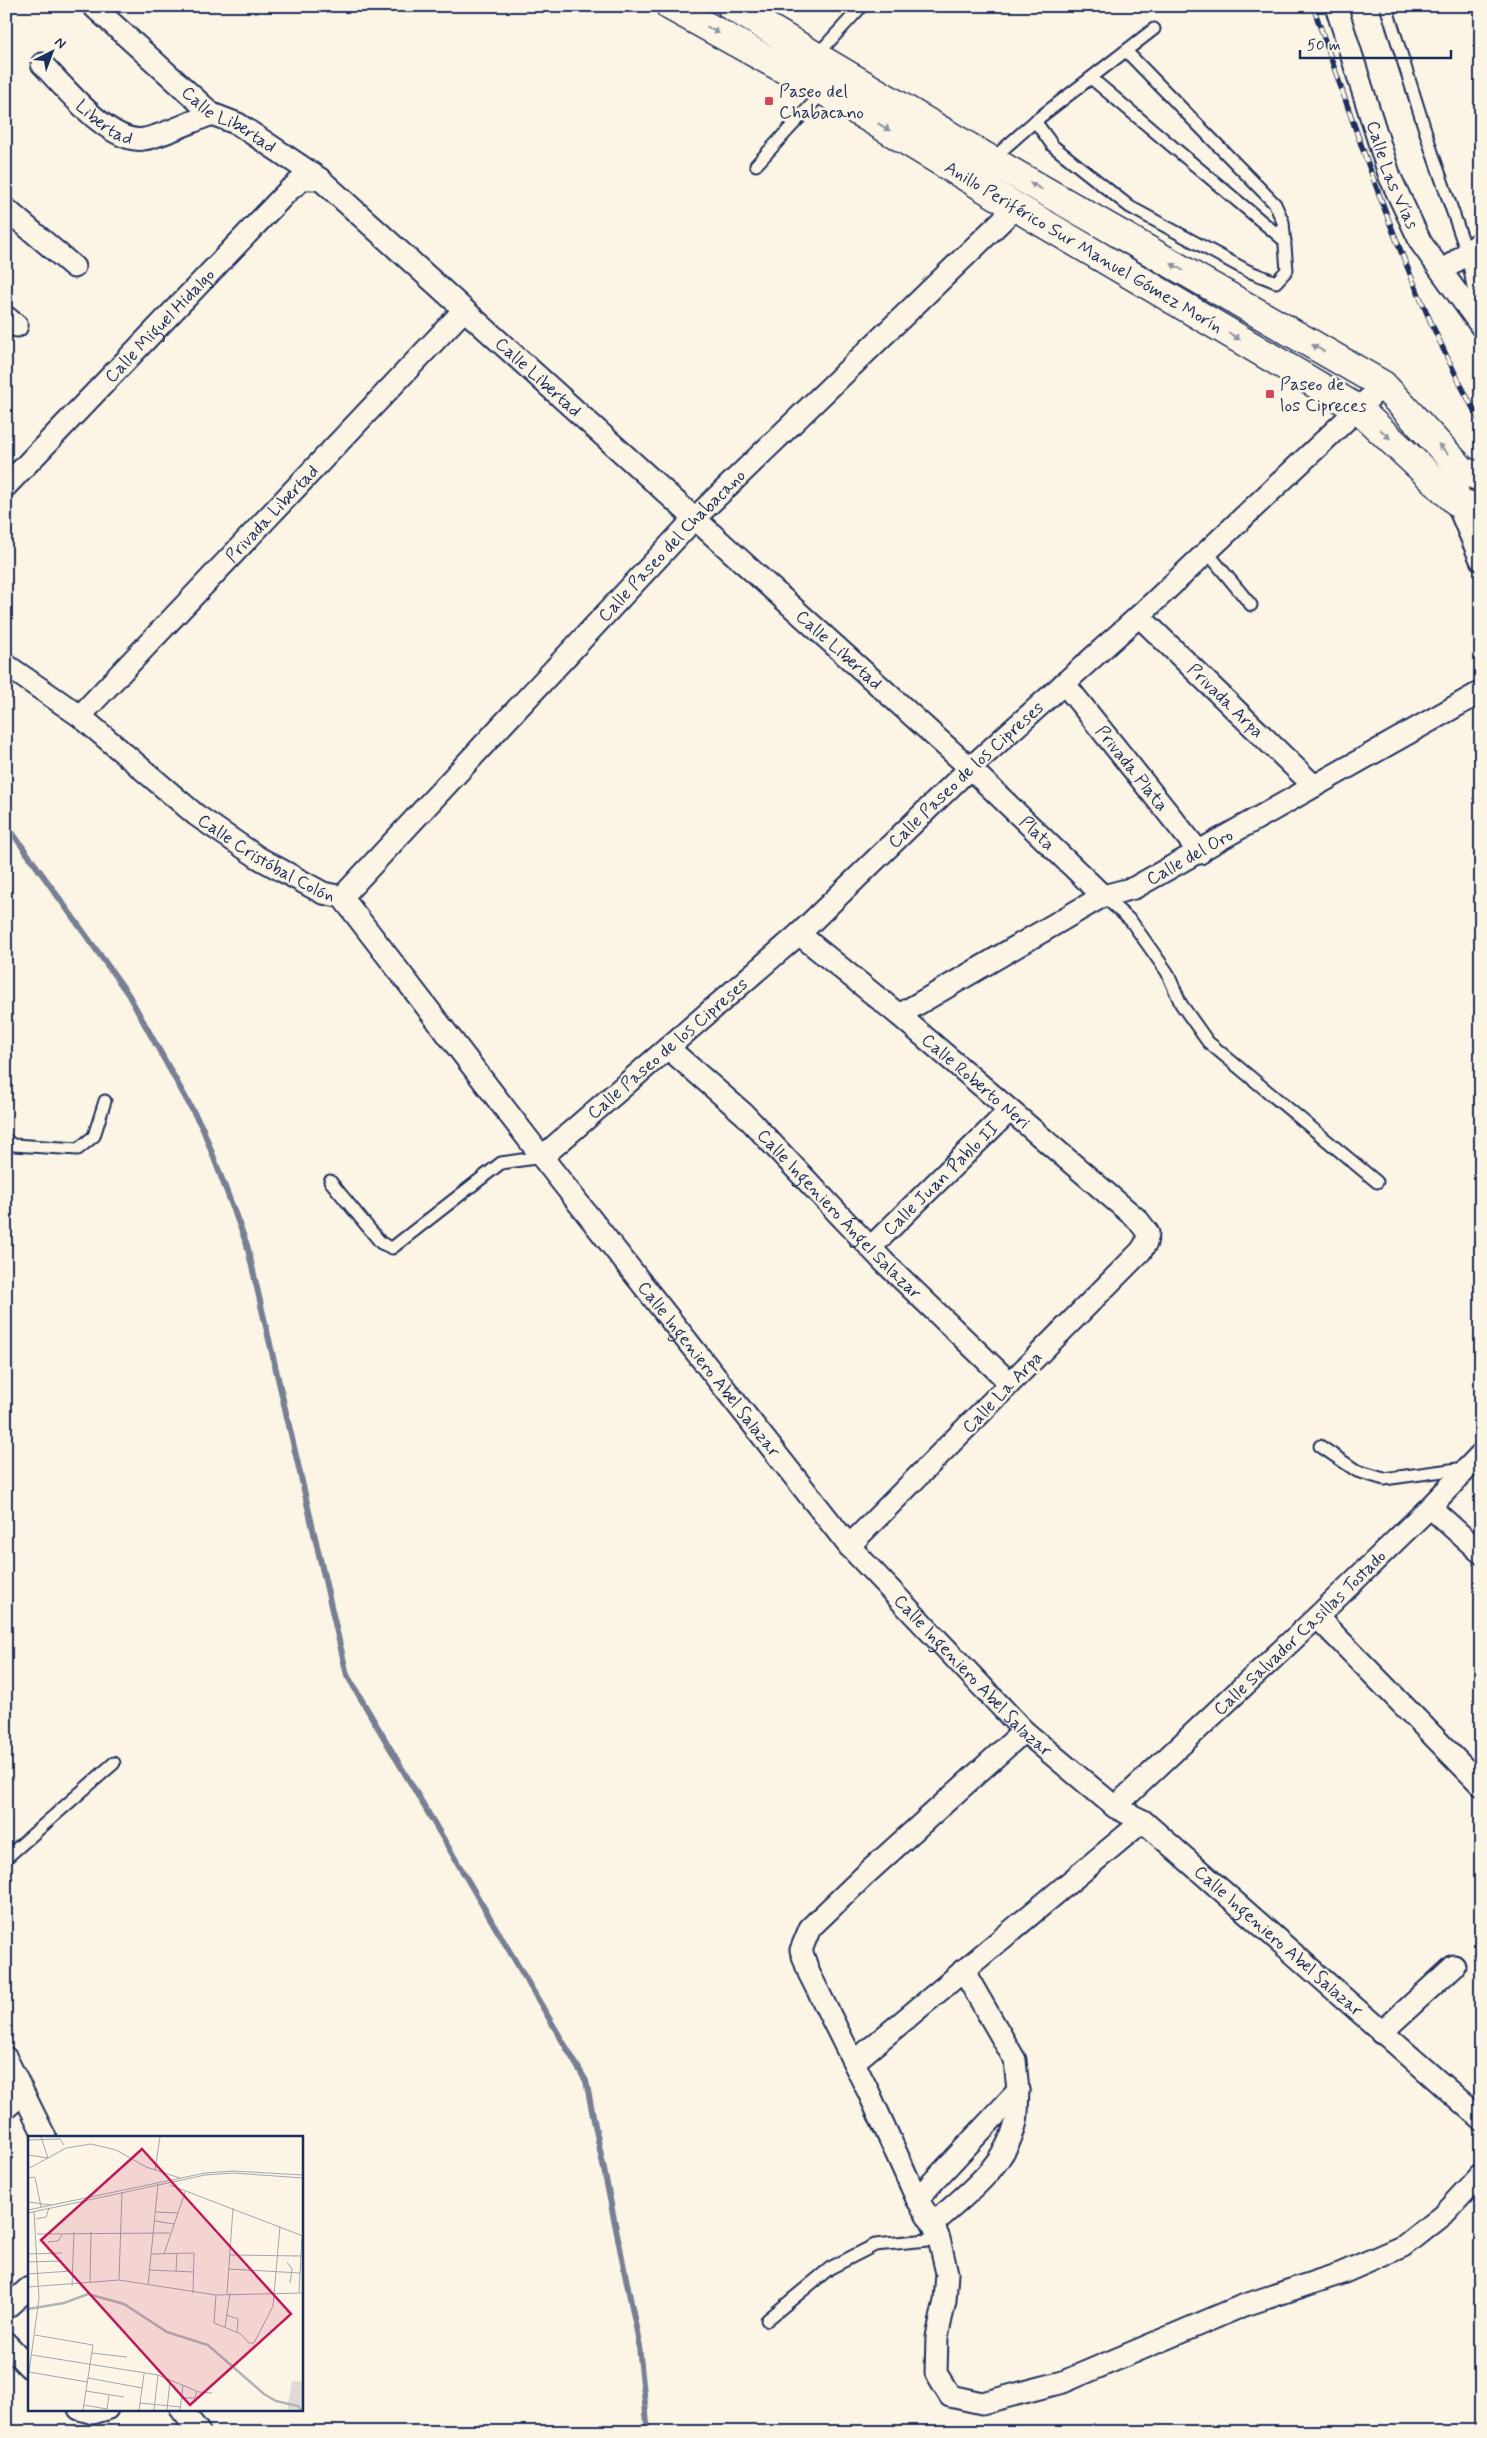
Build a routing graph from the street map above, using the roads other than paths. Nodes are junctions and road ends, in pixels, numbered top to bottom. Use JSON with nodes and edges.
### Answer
{"nodes":[{"id":1,"x":93,"y":6,"type":"edge"},
{"id":2,"x":670,"y":6,"type":"edge"},
{"id":3,"x":731,"y":6,"type":"edge"},
{"id":4,"x":862,"y":6,"type":"edge"},
{"id":5,"x":1336,"y":6,"type":"edge"},
{"id":6,"x":1386,"y":6,"type":"edge"},
{"id":7,"x":1154,"y":29,"type":"dead end"},
{"id":8,"x":1126,"y":51,"type":"junction"},
{"id":9,"x":816,"y":56,"type":"junction"},
{"id":10,"x":42,"y":64,"type":"dead end"},
{"id":11,"x":1091,"y":78,"type":"junction"},
{"id":12,"x":824,"y":91,"type":"junction"},
{"id":13,"x":212,"y":114,"type":"junction"},
{"id":14,"x":1035,"y":121,"type":"junction"},
{"id":15,"x":991,"y":160,"type":"junction"},
{"id":16,"x":756,"y":165,"type":"dead end"},
{"id":17,"x":320,"y":179,"type":"junction"},
{"id":18,"x":1016,"y":207,"type":"junction"},
{"id":19,"x":6,"y":209,"type":"edge"},
{"id":20,"x":1285,"y":241,"type":"junction"},
{"id":21,"x":1474,"y":248,"type":"edge"},
{"id":22,"x":74,"y":267,"type":"dead end"},
{"id":23,"x":1443,"y":271,"type":"junction"},
{"id":24,"x":464,"y":310,"type":"junction"},
{"id":25,"x":1480,"y":325,"type":"edge"},
{"id":26,"x":1383,"y":385,"type":"junction"},
{"id":27,"x":1358,"y":409,"type":"junction"},
{"id":28,"x":1472,"y":474,"type":"edge"},
{"id":29,"x":8,"y":480,"type":"edge"},
{"id":30,"x":1468,"y":505,"type":"edge"},
{"id":31,"x":695,"y":518,"type":"junction"},
{"id":32,"x":1207,"y":552,"type":"junction"},
{"id":33,"x":1481,"y":560,"type":"edge"},
{"id":34,"x":1251,"y":604,"type":"dead end"},
{"id":35,"x":1139,"y":616,"type":"junction"},
{"id":36,"x":6,"y":665,"type":"edge"},
{"id":37,"x":1064,"y":683,"type":"junction"},
{"id":38,"x":1481,"y":692,"type":"edge"},
{"id":39,"x":80,"y":716,"type":"junction"},
{"id":40,"x":970,"y":768,"type":"junction"},
{"id":41,"x":1314,"y":786,"type":"junction"},
{"id":42,"x":1200,"y":853,"type":"junction"},
{"id":43,"x":342,"y":896,"type":"junction"},
{"id":44,"x":1103,"y":896,"type":"junction"},
{"id":45,"x":799,"y":934,"type":"junction"},
{"id":46,"x":899,"y":1015,"type":"junction"},
{"id":47,"x":668,"y":1048,"type":"junction"},
{"id":48,"x":105,"y":1101,"type":"dead end"},
{"id":49,"x":1010,"y":1111,"type":"junction"},
{"id":50,"x":6,"y":1140,"type":"edge"},
{"id":51,"x":542,"y":1157,"type":"junction"},
{"id":52,"x":330,"y":1181,"type":"dead end"},
{"id":53,"x":1377,"y":1182,"type":"dead end"},
{"id":54,"x":1148,"y":1233,"type":"joint"},
{"id":55,"x":871,"y":1247,"type":"junction"},
{"id":56,"x":1009,"y":1382,"type":"junction"},
{"id":57,"x":1320,"y":1446,"type":"dead end"},
{"id":58,"x":1474,"y":1461,"type":"edge"},
{"id":59,"x":1430,"y":1508,"type":"junction"},
{"id":60,"x":849,"y":1546,"type":"junction"},
{"id":61,"x":1481,"y":1553,"type":"edge"},
{"id":62,"x":1317,"y":1617,"type":"junction"},
{"id":63,"x":1024,"y":1731,"type":"junction"},
{"id":64,"x":114,"y":1763,"type":"dead end"},
{"id":65,"x":1481,"y":1785,"type":"edge"},
{"id":66,"x":1115,"y":1807,"type":"junction"},
{"id":67,"x":1143,"y":1821,"type":"junction"},
{"id":68,"x":6,"y":1858,"type":"edge"},
{"id":69,"x":1454,"y":1966,"type":"dead end"},
{"id":70,"x":963,"y":1970,"type":"junction"},
{"id":71,"x":1381,"y":2033,"type":"junction"},
{"id":72,"x":6,"y":2058,"type":"edge"},
{"id":73,"x":854,"y":2062,"type":"junction"},
{"id":74,"x":1018,"y":2091,"type":"junction"},
{"id":75,"x":22,"y":2093,"type":"junction"},
{"id":76,"x":6,"y":2108,"type":"edge"},
{"id":77,"x":1481,"y":2119,"type":"edge"},
{"id":78,"x":44,"y":2136,"type":"edge"},
{"id":79,"x":1481,"y":2174,"type":"edge"},
{"id":80,"x":917,"y":2199,"type":"junction"},
{"id":81,"x":936,"y":2231,"type":"junction"},
{"id":82,"x":28,"y":2289,"type":"edge"},
{"id":83,"x":6,"y":2308,"type":"edge"},
{"id":84,"x":767,"y":2320,"type":"dead end"},
{"id":85,"x":6,"y":2343,"type":"edge"},
{"id":86,"x":28,"y":2366,"type":"edge"},
{"id":87,"x":83,"y":2410,"type":"edge"},
{"id":88,"x":104,"y":2410,"type":"edge"},
{"id":89,"x":181,"y":2410,"type":"edge"},
{"id":90,"x":199,"y":2432,"type":"edge"}],
"edges":[{"from":1,"to":13,"type":"street","name":"Calle Libertad"},
{"from":2,"to":12,"type":"street","name":"Anillo Periférico Sur Manuel Gómez Morín","one_way":true},
{"from":3,"to":9,"type":"street","name":"Anillo Periférico Sur Manuel Gómez Morín"},
{"from":4,"to":9,"type":"lane"},
{"from":5,"to":23,"type":"street","name":"Calle Las Vías"},
{"from":6,"to":21,"type":"lane"},
{"from":7,"to":8,"type":"lane"},
{"from":8,"to":11,"type":"lane"},
{"from":8,"to":20,"type":"lane"},
{"from":9,"to":15,"type":"street","name":"Anillo Periférico Sur Manuel Gómez Morín"},
{"from":10,"to":13,"type":"street","name":"Libertad"},
{"from":11,"to":14,"type":"lane"},
{"from":11,"to":20,"type":"lane"},
{"from":12,"to":16,"type":"lane"},
{"from":12,"to":18,"type":"street","name":"Anillo Periférico Sur Manuel Gómez Morín","one_way":true},
{"from":13,"to":17,"type":"street","name":"Calle Libertad"},
{"from":14,"to":15,"type":"lane"},
{"from":14,"to":20,"type":"lane"},
{"from":26,"to":15,"type":"street","name":"Anillo Periférico Sur Manuel Gómez Morín","one_way":true},
{"from":17,"to":24,"type":"street","name":"Calle Libertad"},
{"from":17,"to":29,"type":"street","name":"Calle Miguel Hidalgo"},
{"from":18,"to":27,"type":"street","name":"Anillo Periférico Sur Manuel Gómez Morín","one_way":true},
{"from":18,"to":31,"type":"street","name":"Calle Paseo del Chabacano"},
{"from":19,"to":22,"type":"street"},
{"from":21,"to":23,"type":"street"},
{"from":21,"to":25,"type":"lane"},
{"from":23,"to":25,"type":"street","name":"Calle Las Vías"},
{"from":24,"to":31,"type":"street","name":"Calle Libertad"},
{"from":24,"to":39,"type":"street","name":"Privada Libertad"},
{"from":26,"to":27,"type":"street","name":"Calle Paseo de los Cipreses"},
{"from":28,"to":26,"type":"street","name":"Anillo Periférico Sur Manuel Gómez Morín","one_way":true},
{"from":27,"to":30,"type":"street","name":"Anillo Periférico Sur Manuel Gómez Morín","one_way":true},
{"from":27,"to":32,"type":"street","name":"Calle Paseo de los Cipreses"},
{"from":28,"to":30,"type":"street"},
{"from":30,"to":33,"type":"street"},
{"from":31,"to":40,"type":"street","name":"Calle Libertad"},
{"from":31,"to":43,"type":"street","name":"Calle Paseo del Chabacano"},
{"from":32,"to":34,"type":"lane"},
{"from":32,"to":35,"type":"street","name":"Calle Paseo de los Cipreses"},
{"from":35,"to":37,"type":"street","name":"Calle Paseo de los Cipreses"},
{"from":35,"to":41,"type":"street","name":"Privada Arpa"},
{"from":36,"to":39,"type":"street","name":"Calle Cristóbal Colón"},
{"from":37,"to":40,"type":"street","name":"Calle Paseo de los Cipreses"},
{"from":37,"to":42,"type":"street","name":"Privada Plata"},
{"from":38,"to":41,"type":"street","name":"Calle del Oro"},
{"from":39,"to":43,"type":"street","name":"Calle Cristóbal Colón"},
{"from":40,"to":44,"type":"street","name":"Plata"},
{"from":40,"to":45,"type":"street","name":"Calle Paseo de los Cipreses"},
{"from":41,"to":42,"type":"street","name":"Calle del Oro"},
{"from":42,"to":44,"type":"street","name":"Calle del Oro"},
{"from":43,"to":51,"type":"street","name":"Calle Cristóbal Colón"},
{"from":44,"to":46,"type":"street","name":"Calle del Oro"},
{"from":44,"to":53,"type":"lane"},
{"from":45,"to":46,"type":"street","name":"Calle Roberto Neri"},
{"from":45,"to":47,"type":"street","name":"Calle Paseo de los Cipreses"},
{"from":46,"to":49,"type":"street","name":"Calle Roberto Neri"},
{"from":47,"to":51,"type":"street","name":"Calle Paseo de los Cipreses"},
{"from":47,"to":55,"type":"street","name":"Calle Ingeniero Ángel Salazar"},
{"from":48,"to":50,"type":"lane"},
{"from":49,"to":54,"type":"street","name":"Calle Roberto Neri"},
{"from":49,"to":55,"type":"street","name":"Calle Juan Pablo II"},
{"from":51,"to":52,"type":"lane"},
{"from":51,"to":60,"type":"street","name":"Calle Ingeniero Abel Salazar"},
{"from":54,"to":56,"type":"street","name":"Calle La Arpa"},
{"from":55,"to":56,"type":"street","name":"Calle Ingeniero Ángel Salazar"},
{"from":56,"to":60,"type":"street","name":"Calle La Arpa"},
{"from":57,"to":58,"type":"lane"},
{"from":58,"to":59,"type":"street","name":"Calle Salvador Casillas Tostado"},
{"from":59,"to":61,"type":"street"},
{"from":59,"to":62,"type":"street","name":"Calle Salvador Casillas Tostado"},
{"from":60,"to":63,"type":"street","name":"Calle Ingeniero Abel Salazar"},
{"from":62,"to":65,"type":"street"},
{"from":62,"to":66,"type":"street","name":"Calle Salvador Casillas Tostado"},
{"from":63,"to":66,"type":"street","name":"Calle Ingeniero Abel Salazar"},
{"from":63,"to":73,"type":"street"},
{"from":64,"to":68,"type":"lane"},
{"from":66,"to":67,"type":"street","name":"Calle Ingeniero Abel Salazar"},
{"from":67,"to":70,"type":"street"},
{"from":67,"to":71,"type":"street","name":"Calle Ingeniero Abel Salazar"},
{"from":69,"to":71,"type":"street"},
{"from":70,"to":73,"type":"street"},
{"from":70,"to":74,"type":"street"},
{"from":71,"to":77,"type":"street","name":"Calle Ingeniero Abel Salazar"},
{"from":72,"to":75,"type":"street"},
{"from":73,"to":80,"type":"street"},
{"from":74,"to":80,"type":"street"},
{"from":74,"to":81,"type":"street"},
{"from":75,"to":76,"type":"street"},
{"from":75,"to":78,"type":"street"},
{"from":79,"to":81,"type":"street"},
{"from":80,"to":81,"type":"street"},
{"from":81,"to":84,"type":"lane"},
{"from":82,"to":83,"type":"street"},
{"from":85,"to":86,"type":"street"},
{"from":87,"to":88,"type":"street"},
{"from":89,"to":90,"type":"street"}]}
